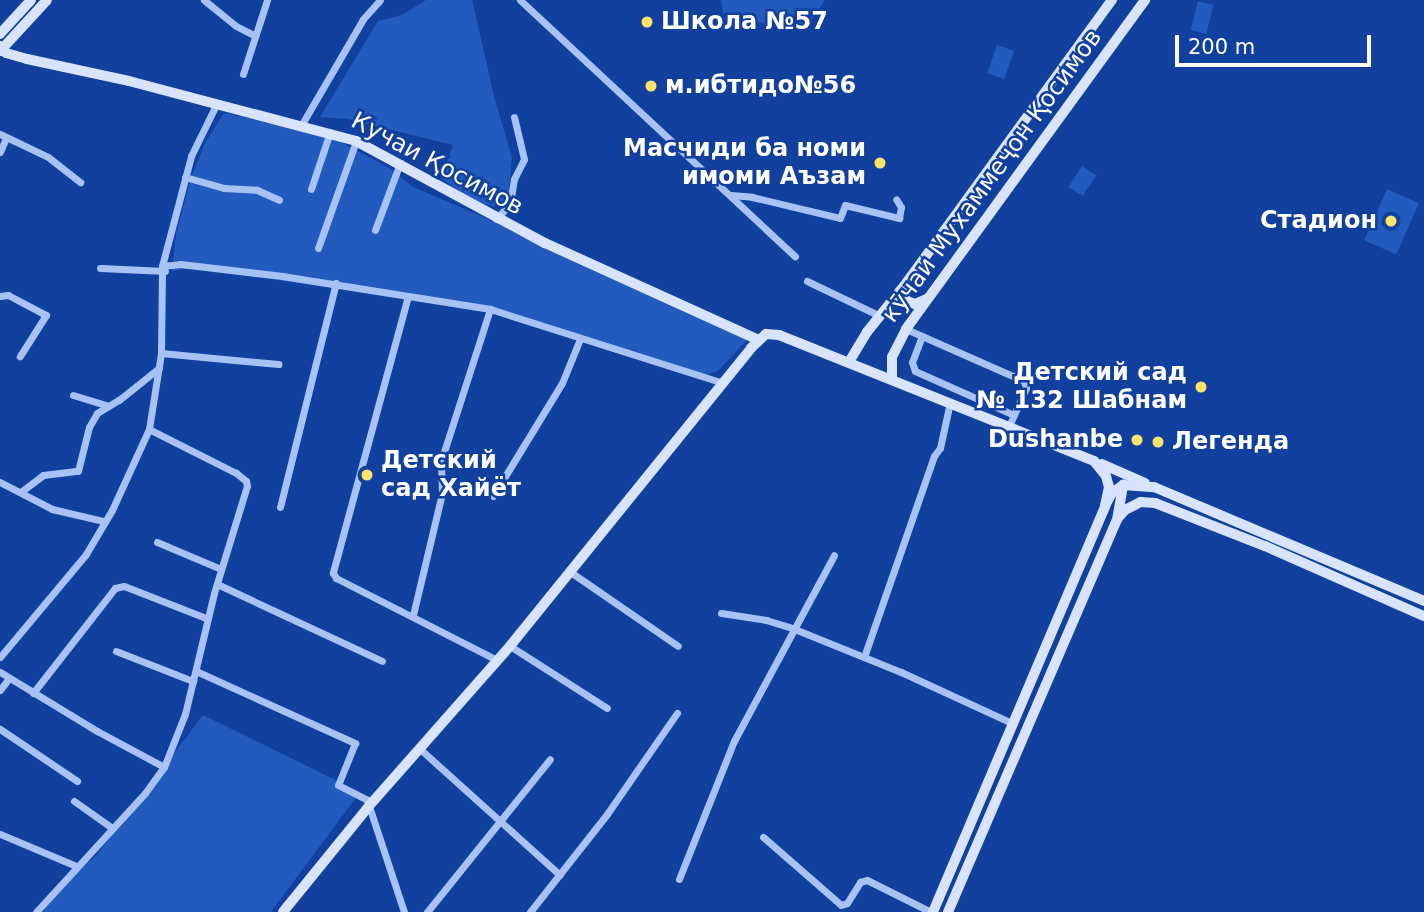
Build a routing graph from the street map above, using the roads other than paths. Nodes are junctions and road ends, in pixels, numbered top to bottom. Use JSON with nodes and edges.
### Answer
{"nodes":[{"id":1,"x":31,"y":0,"type":"edge"},
{"id":2,"x":47,"y":0,"type":"edge"},
{"id":3,"x":204,"y":0,"type":"edge"},
{"id":4,"x":267,"y":0,"type":"edge"},
{"id":5,"x":380,"y":0,"type":"edge"},
{"id":6,"x":520,"y":0,"type":"edge"},
{"id":7,"x":1112,"y":0,"type":"edge"},
{"id":8,"x":1145,"y":0,"type":"edge"},
{"id":9,"x":0,"y":34,"type":"edge"},
{"id":10,"x":254,"y":35,"type":"junction"},
{"id":11,"x":2,"y":52,"type":"edge"},
{"id":12,"x":243,"y":74,"type":"dead end"},
{"id":13,"x":216,"y":105,"type":"junction"},
{"id":14,"x":514,"y":117,"type":"dead end"},
{"id":15,"x":302,"y":124,"type":"junction"},
{"id":16,"x":330,"y":132,"type":"junction"},
{"id":17,"x":3,"y":136,"type":"edge"},
{"id":18,"x":356,"y":141,"type":"junction"},
{"id":19,"x":0,"y":152,"type":"edge"},
{"id":20,"x":400,"y":163,"type":"junction"},
{"id":21,"x":185,"y":177,"type":"junction"},
{"id":22,"x":79,"y":182,"type":"dead end"},
{"id":23,"x":311,"y":189,"type":"dead end"},
{"id":24,"x":731,"y":195,"type":"junction"},
{"id":25,"x":896,"y":199,"type":"dead end"},
{"id":26,"x":279,"y":200,"type":"dead end"},
{"id":27,"x":496,"y":219,"type":"junction"},
{"id":28,"x":375,"y":230,"type":"dead end"},
{"id":29,"x":318,"y":248,"type":"dead end"},
{"id":30,"x":795,"y":256,"type":"dead end"},
{"id":31,"x":100,"y":268,"type":"dead end"},
{"id":32,"x":164,"y":269,"type":"junction"},
{"id":33,"x":807,"y":281,"type":"dead end"},
{"id":34,"x":907,"y":282,"type":"junction"},
{"id":35,"x":336,"y":283,"type":"junction"},
{"id":36,"x":0,"y":296,"type":"edge"},
{"id":37,"x":408,"y":296,"type":"junction"},
{"id":38,"x":927,"y":299,"type":"junction"},
{"id":39,"x":490,"y":309,"type":"junction"},
{"id":40,"x":880,"y":316,"type":"junction"},
{"id":41,"x":906,"y":329,"type":"junction"},
{"id":42,"x":922,"y":336,"type":"junction"},
{"id":43,"x":580,"y":339,"type":"junction"},
{"id":44,"x":759,"y":340,"type":"junction"},
{"id":45,"x":161,"y":353,"type":"junction"},
{"id":46,"x":20,"y":356,"type":"dead end"},
{"id":47,"x":849,"y":362,"type":"junction"},
{"id":48,"x":278,"y":364,"type":"dead end"},
{"id":49,"x":159,"y":368,"type":"junction"},
{"id":50,"x":892,"y":379,"type":"junction"},
{"id":51,"x":723,"y":383,"type":"junction"},
{"id":52,"x":74,"y":395,"type":"dead end"},
{"id":53,"x":950,"y":402,"type":"junction"},
{"id":54,"x":108,"y":406,"type":"junction"},
{"id":55,"x":1012,"y":421,"type":"junction"},
{"id":56,"x":149,"y":429,"type":"junction"},
{"id":57,"x":1098,"y":463,"type":"junction"},
{"id":58,"x":0,"y":482,"type":"edge"},
{"id":59,"x":1123,"y":485,"type":"junction"},
{"id":60,"x":1154,"y":487,"type":"junction"},
{"id":61,"x":22,"y":491,"type":"junction"},
{"id":62,"x":493,"y":496,"type":"dead end"},
{"id":63,"x":1141,"y":502,"type":"junction"},
{"id":64,"x":1105,"y":506,"type":"junction"},
{"id":65,"x":280,"y":507,"type":"dead end"},
{"id":66,"x":1117,"y":520,"type":"junction"},
{"id":67,"x":103,"y":521,"type":"junction"},
{"id":68,"x":158,"y":542,"type":"dead end"},
{"id":69,"x":834,"y":555,"type":"dead end"},
{"id":70,"x":221,"y":569,"type":"junction"},
{"id":71,"x":568,"y":570,"type":"junction"},
{"id":72,"x":217,"y":584,"type":"junction"},
{"id":73,"x":1424,"y":601,"type":"edge"},
{"id":74,"x":721,"y":613,"type":"dead end"},
{"id":75,"x":413,"y":615,"type":"junction"},
{"id":76,"x":1424,"y":616,"type":"edge"},
{"id":77,"x":208,"y":619,"type":"junction"},
{"id":78,"x":792,"y":628,"type":"junction"},
{"id":79,"x":510,"y":646,"type":"junction"},
{"id":80,"x":678,"y":646,"type":"dead end"},
{"id":81,"x":116,"y":651,"type":"dead end"},
{"id":82,"x":0,"y":657,"type":"edge"},
{"id":83,"x":864,"y":657,"type":"junction"},
{"id":84,"x":497,"y":660,"type":"junction"},
{"id":85,"x":382,"y":661,"type":"dead end"},
{"id":86,"x":196,"y":671,"type":"junction"},
{"id":87,"x":0,"y":672,"type":"edge"},
{"id":88,"x":9,"y":678,"type":"junction"},
{"id":89,"x":193,"y":681,"type":"junction"},
{"id":90,"x":0,"y":690,"type":"edge"},
{"id":91,"x":33,"y":693,"type":"junction"},
{"id":92,"x":607,"y":708,"type":"dead end"},
{"id":93,"x":677,"y":713,"type":"dead end"},
{"id":94,"x":1014,"y":724,"type":"junction"},
{"id":95,"x":0,"y":729,"type":"edge"},
{"id":96,"x":420,"y":749,"type":"junction"},
{"id":97,"x":550,"y":759,"type":"dead end"},
{"id":98,"x":164,"y":767,"type":"junction"},
{"id":99,"x":77,"y":781,"type":"dead end"},
{"id":100,"x":74,"y":801,"type":"dead end"},
{"id":101,"x":369,"y":806,"type":"junction"},
{"id":102,"x":501,"y":822,"type":"junction"},
{"id":103,"x":112,"y":828,"type":"junction"},
{"id":104,"x":0,"y":834,"type":"edge"},
{"id":105,"x":763,"y":836,"type":"dead end"},
{"id":106,"x":76,"y":866,"type":"junction"},
{"id":107,"x":560,"y":875,"type":"junction"},
{"id":108,"x":680,"y":879,"type":"dead end"},
{"id":109,"x":36,"y":912,"type":"edge"},
{"id":110,"x":283,"y":912,"type":"edge"},
{"id":111,"x":404,"y":912,"type":"edge"},
{"id":112,"x":427,"y":912,"type":"edge"},
{"id":113,"x":530,"y":912,"type":"edge"},
{"id":114,"x":932,"y":912,"type":"edge"},
{"id":115,"x":948,"y":912,"type":"edge"}],
"edges":[{"from":1,"to":9,"type":"street"},
{"from":2,"to":11,"type":"street"},
{"from":3,"to":10,"type":"street"},
{"from":4,"to":10,"type":"street"},
{"from":5,"to":15,"type":"street"},
{"from":6,"to":24,"type":"street"},
{"from":7,"to":34,"type":"street","name":"кӯчаи Мухаммеҷон Қосимов"},
{"from":8,"to":38,"type":"street","name":"кӯчаи Мухаммеҷон Қосимов"},
{"from":10,"to":12,"type":"street"},
{"from":11,"to":13,"type":"street","name":"Кучаи Қосимов"},
{"from":13,"to":15,"type":"street","name":"Кучаи Қосимов"},
{"from":13,"to":21,"type":"street"},
{"from":14,"to":27,"type":"street"},
{"from":15,"to":16,"type":"street","name":"Кучаи Қосимов"},
{"from":16,"to":18,"type":"street","name":"Кучаи Қосимов"},
{"from":16,"to":23,"type":"street"},
{"from":17,"to":19,"type":"street"},
{"from":17,"to":22,"type":"street"},
{"from":18,"to":20,"type":"street","name":"Кучаи Қосимов"},
{"from":18,"to":29,"type":"street"},
{"from":20,"to":27,"type":"street","name":"Кучаи Қосимов"},
{"from":20,"to":28,"type":"street"},
{"from":21,"to":26,"type":"street"},
{"from":21,"to":32,"type":"street"},
{"from":24,"to":25,"type":"street"},
{"from":24,"to":30,"type":"street"},
{"from":27,"to":44,"type":"street","name":"Кучаи Қосимов"},
{"from":31,"to":32,"type":"street"},
{"from":32,"to":35,"type":"street"},
{"from":32,"to":45,"type":"street"},
{"from":33,"to":40,"type":"street"},
{"from":34,"to":38,"type":"street"},
{"from":34,"to":40,"type":"street","name":"кӯчаи Мухаммеҷон Қосимов"},
{"from":35,"to":37,"type":"street"},
{"from":35,"to":65,"type":"street"},
{"from":36,"to":46,"type":"street"},
{"from":37,"to":39,"type":"street"},
{"from":37,"to":75,"type":"street"},
{"from":38,"to":41,"type":"street","name":"кӯчаи Мухаммеҷон Қосимов"},
{"from":39,"to":43,"type":"street"},
{"from":39,"to":75,"type":"street"},
{"from":40,"to":47,"type":"street","name":"кӯчаи Мухаммеҷон Қосимов"},
{"from":41,"to":42,"type":"street"},
{"from":41,"to":50,"type":"street","name":"кӯчаи Мухаммеҷон Қосимов"},
{"from":42,"to":55,"type":"street"},
{"from":42,"to":55,"type":"street"},
{"from":43,"to":51,"type":"street"},
{"from":43,"to":62,"type":"street"},
{"from":44,"to":47,"type":"street"},
{"from":44,"to":51,"type":"street"},
{"from":45,"to":48,"type":"street"},
{"from":45,"to":49,"type":"street"},
{"from":47,"to":50,"type":"street"},
{"from":49,"to":54,"type":"street"},
{"from":49,"to":56,"type":"street"},
{"from":50,"to":53,"type":"street"},
{"from":51,"to":71,"type":"street"},
{"from":52,"to":54,"type":"street"},
{"from":53,"to":55,"type":"street"},
{"from":53,"to":83,"type":"street"},
{"from":54,"to":61,"type":"street"},
{"from":55,"to":57,"type":"street"},
{"from":56,"to":67,"type":"street"},
{"from":56,"to":70,"type":"street"},
{"from":57,"to":59,"type":"street"},
{"from":57,"to":60,"type":"street"},
{"from":57,"to":64,"type":"street"},
{"from":58,"to":61,"type":"street"},
{"from":59,"to":60,"type":"street"},
{"from":59,"to":63,"type":"street"},
{"from":59,"to":64,"type":"street"},
{"from":59,"to":66,"type":"street"},
{"from":60,"to":73,"type":"street"},
{"from":61,"to":67,"type":"street"},
{"from":63,"to":66,"type":"street"},
{"from":63,"to":76,"type":"street"},
{"from":64,"to":94,"type":"street"},
{"from":66,"to":115,"type":"street"},
{"from":67,"to":82,"type":"street"},
{"from":68,"to":70,"type":"street"},
{"from":69,"to":78,"type":"street"},
{"from":70,"to":72,"type":"street"},
{"from":71,"to":79,"type":"street"},
{"from":71,"to":80,"type":"street"},
{"from":72,"to":77,"type":"street"},
{"from":72,"to":85,"type":"street"},
{"from":74,"to":78,"type":"street"},
{"from":75,"to":84,"type":"street"},
{"from":77,"to":86,"type":"street"},
{"from":77,"to":91,"type":"street"},
{"from":78,"to":83,"type":"street"},
{"from":78,"to":108,"type":"street"},
{"from":79,"to":84,"type":"street"},
{"from":79,"to":92,"type":"street"},
{"from":81,"to":89,"type":"street"},
{"from":83,"to":94,"type":"street"},
{"from":84,"to":96,"type":"street"},
{"from":86,"to":89,"type":"street"},
{"from":86,"to":101,"type":"street"},
{"from":87,"to":88,"type":"street"},
{"from":88,"to":90,"type":"street"},
{"from":88,"to":91,"type":"street"},
{"from":89,"to":98,"type":"street"},
{"from":91,"to":98,"type":"street"},
{"from":93,"to":107,"type":"street"},
{"from":94,"to":114,"type":"street"},
{"from":95,"to":99,"type":"street"},
{"from":96,"to":101,"type":"street"},
{"from":96,"to":102,"type":"street"},
{"from":97,"to":102,"type":"street"},
{"from":98,"to":103,"type":"street"},
{"from":100,"to":103,"type":"street"},
{"from":101,"to":110,"type":"street"},
{"from":101,"to":111,"type":"street"},
{"from":102,"to":107,"type":"street"},
{"from":102,"to":112,"type":"street"},
{"from":103,"to":106,"type":"street"},
{"from":104,"to":106,"type":"street"},
{"from":105,"to":114,"type":"street"},
{"from":106,"to":109,"type":"street"},
{"from":107,"to":113,"type":"street"}]}
